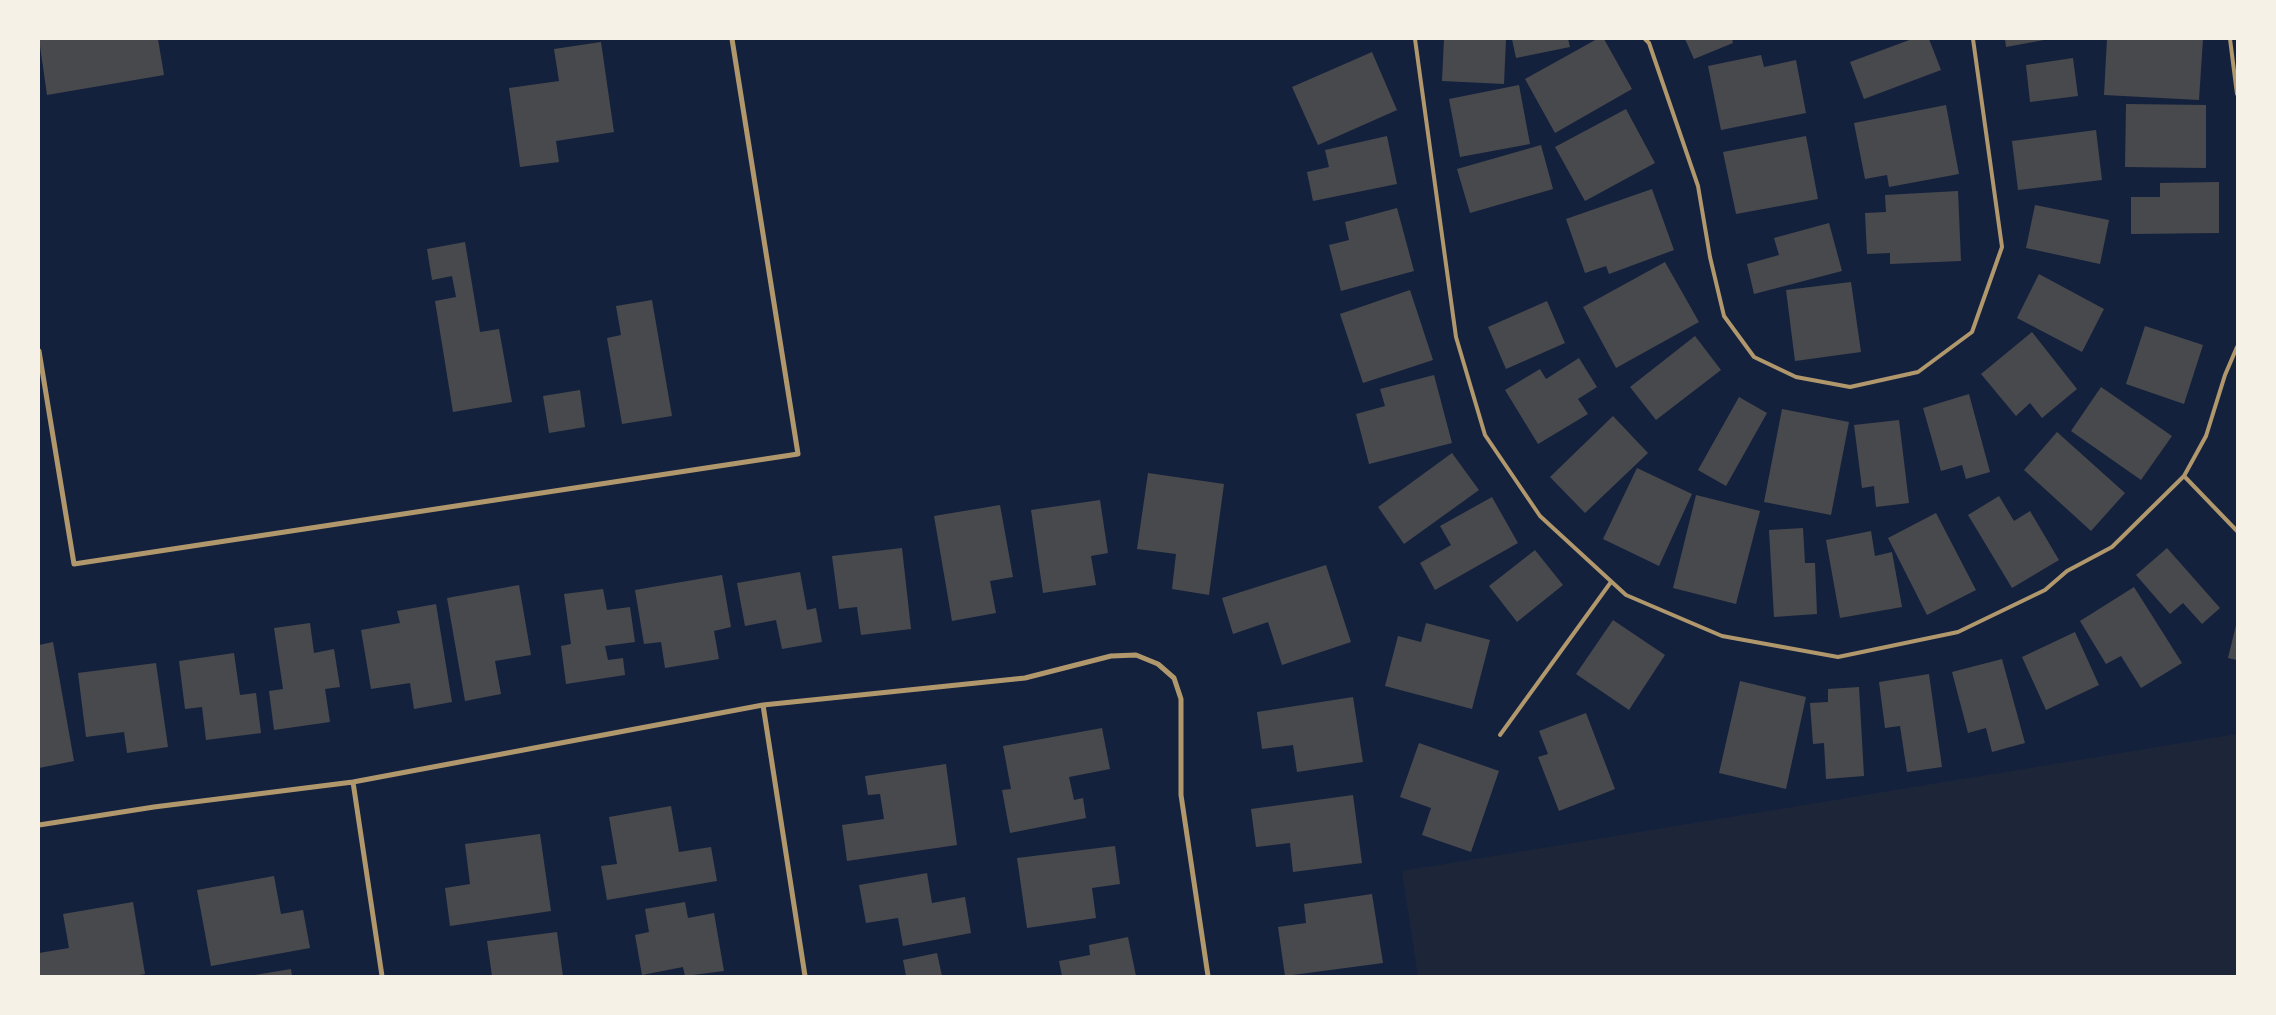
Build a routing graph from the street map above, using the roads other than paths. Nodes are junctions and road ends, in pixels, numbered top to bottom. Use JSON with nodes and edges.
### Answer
{"nodes":[{"id":1,"x":732,"y":39,"type":"edge"},
{"id":2,"x":1415,"y":39,"type":"edge"},
{"id":3,"x":1645,"y":39,"type":"edge"},
{"id":4,"x":1973,"y":39,"type":"edge"},
{"id":5,"x":2230,"y":39,"type":"edge"},
{"id":6,"x":2237,"y":94,"type":"edge"},
{"id":7,"x":2237,"y":347,"type":"edge"},
{"id":8,"x":39,"y":351,"type":"edge"},
{"id":9,"x":2184,"y":476,"type":"junction"},
{"id":10,"x":2237,"y":531,"type":"edge"},
{"id":11,"x":1611,"y":582,"type":"junction"},
{"id":12,"x":763,"y":705,"type":"junction"},
{"id":13,"x":1500,"y":735,"type":"dead end"},
{"id":14,"x":353,"y":782,"type":"junction"},
{"id":15,"x":39,"y":825,"type":"edge"},
{"id":16,"x":382,"y":976,"type":"edge"},
{"id":17,"x":806,"y":976,"type":"edge"},
{"id":18,"x":1208,"y":976,"type":"edge"}],
"edges":[{"from":1,"to":8,"type":"street"},
{"from":2,"to":11,"type":"lane"},
{"from":3,"to":4,"type":"lane"},
{"from":5,"to":6,"type":"lane"},
{"from":7,"to":9,"type":"lane"},
{"from":9,"to":10,"type":"lane"},
{"from":9,"to":11,"type":"lane"},
{"from":11,"to":13,"type":"lane"},
{"from":12,"to":14,"type":"street"},
{"from":12,"to":17,"type":"street"},
{"from":12,"to":18,"type":"street"},
{"from":14,"to":15,"type":"street"},
{"from":14,"to":16,"type":"street"}]}
